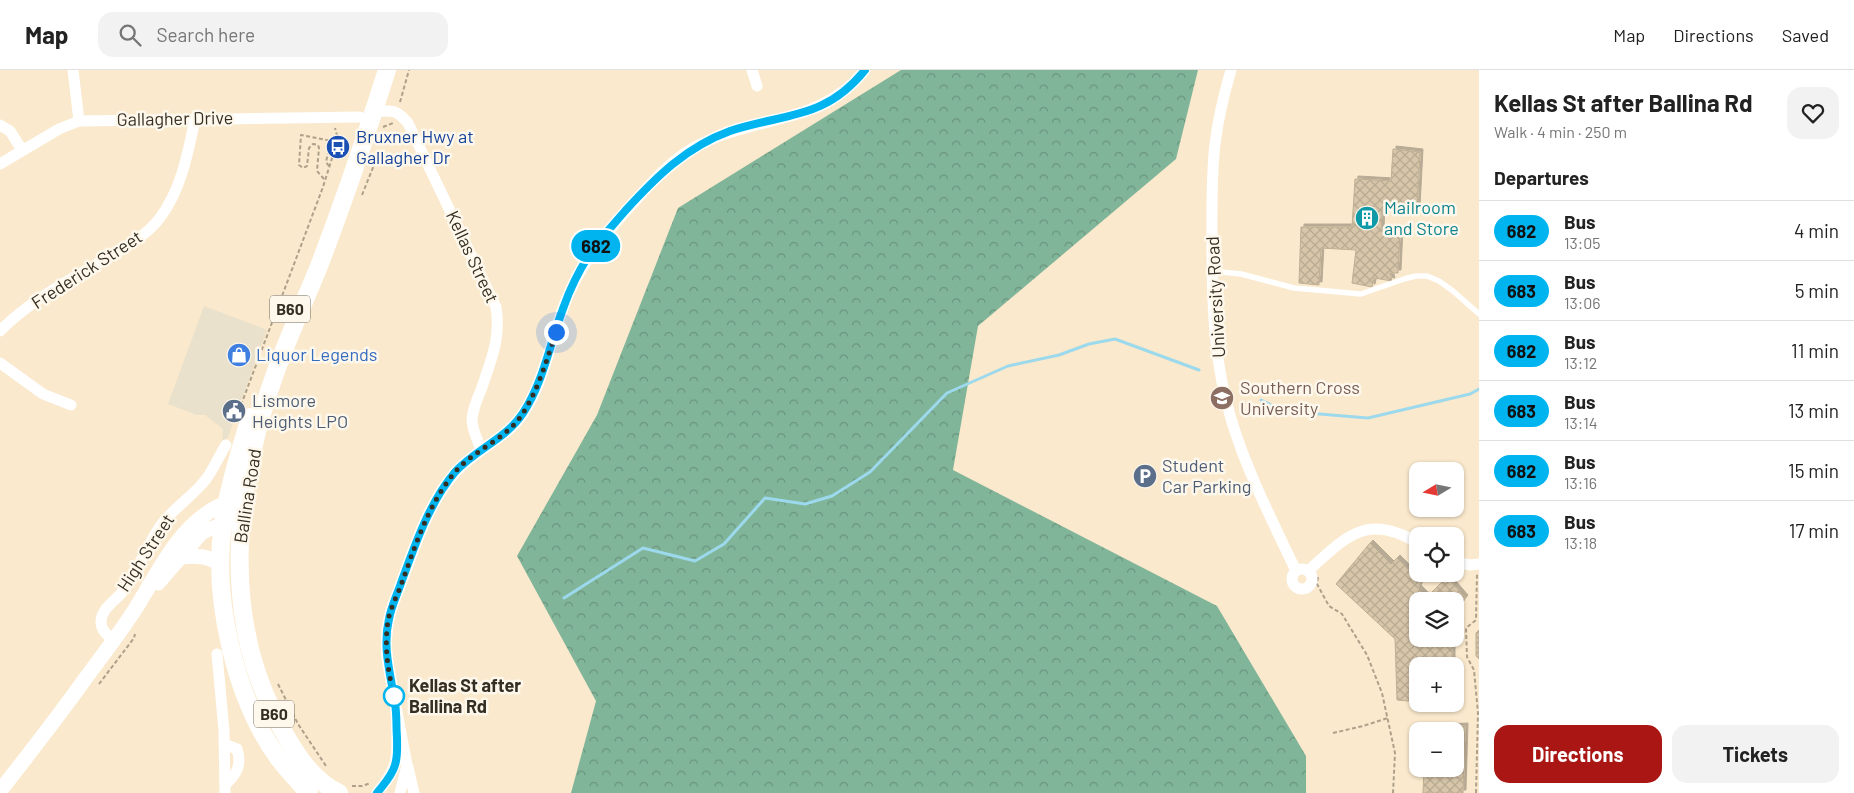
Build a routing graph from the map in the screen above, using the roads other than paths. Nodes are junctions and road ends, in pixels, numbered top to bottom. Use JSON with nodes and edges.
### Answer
{"nodes":[{"id":1,"x":73,"y":70,"type":"edge"},
{"id":2,"x":375,"y":70,"type":"edge"},
{"id":3,"x":387,"y":70,"type":"edge"},
{"id":4,"x":752,"y":70,"type":"edge"},
{"id":5,"x":865,"y":70,"type":"edge"},
{"id":6,"x":1231,"y":70,"type":"edge"},
{"id":7,"x":757,"y":86,"type":"dead end"},
{"id":8,"x":367,"y":114,"type":"junction"},
{"id":9,"x":195,"y":119,"type":"junction"},
{"id":10,"x":79,"y":121,"type":"junction"},
{"id":11,"x":0,"y":125,"type":"edge"},
{"id":12,"x":22,"y":150,"type":"junction"},
{"id":13,"x":0,"y":164,"type":"edge"},
{"id":14,"x":1212,"y":271,"type":"junction"},
{"id":15,"x":1479,"y":314,"type":"edge"},
{"id":16,"x":0,"y":331,"type":"edge"},
{"id":17,"x":0,"y":363,"type":"edge"},
{"id":18,"x":71,"y":405,"type":"dead end"},
{"id":19,"x":226,"y":445,"type":"dead end"},
{"id":20,"x":481,"y":448,"type":"junction"},
{"id":21,"x":245,"y":490,"type":"junction"},
{"id":22,"x":226,"y":503,"type":"junction"},
{"id":23,"x":222,"y":525,"type":"junction"},
{"id":24,"x":1409,"y":538,"type":"edge"},
{"id":25,"x":181,"y":557,"type":"junction"},
{"id":26,"x":1464,"y":563,"type":"edge"},
{"id":27,"x":220,"y":564,"type":"junction"},
{"id":28,"x":1478,"y":564,"type":"edge"},
{"id":29,"x":135,"y":609,"type":"junction"},
{"id":30,"x":113,"y":640,"type":"junction"},
{"id":31,"x":217,"y":654,"type":"dead end"},
{"id":32,"x":396,"y":706,"type":"junction"},
{"id":33,"x":279,"y":758,"type":"junction"},
{"id":34,"x":407,"y":765,"type":"junction"},
{"id":35,"x":375,"y":788,"type":"edge"},
{"id":36,"x":225,"y":789,"type":"edge"},
{"id":37,"x":345,"y":789,"type":"edge"},
{"id":38,"x":0,"y":791,"type":"edge"},
{"id":39,"x":298,"y":793,"type":"edge"},
{"id":40,"x":309,"y":793,"type":"edge"},
{"id":41,"x":400,"y":793,"type":"edge"},
{"id":42,"x":414,"y":793,"type":"edge"}],
"edges":[{"from":1,"to":10,"type":"street"},
{"from":2,"to":8,"type":"main road","name":"Ballina Road","number":"B60"},
{"from":3,"to":8,"type":"main road","name":"Ballina Road","number":"B60"},
{"from":4,"to":7,"type":"street"},
{"from":5,"to":20,"type":"street"},
{"from":6,"to":14,"type":"street","name":"University Road"},
{"from":8,"to":9,"type":"street","name":"Gallagher Drive"},
{"from":8,"to":20,"type":"street","name":"Kellas Street"},
{"from":8,"to":21,"type":"main road","name":"Ballina Road","number":"B60"},
{"from":8,"to":22,"type":"main road","name":"Ballina Road","number":"B60"},
{"from":9,"to":10,"type":"street","name":"Gallagher Drive"},
{"from":9,"to":16,"type":"street","name":"Frederick Street"},
{"from":10,"to":12,"type":"street","name":"Gallagher Drive"},
{"from":11,"to":12,"type":"street"},
{"from":12,"to":13,"type":"street","name":"Gallagher Drive"},
{"from":14,"to":15,"type":"lane"},
{"from":14,"to":24,"type":"street","name":"University Road"},
{"from":17,"to":18,"type":"street"},
{"from":19,"to":30,"type":"street","name":"High Street"},
{"from":20,"to":32,"type":"street"},
{"from":21,"to":23,"type":"street"},
{"from":21,"to":37,"type":"main road","name":"Ballina Road","number":"B60"},
{"from":22,"to":23,"type":"main road","name":"Ballina Road","number":"B60"},
{"from":22,"to":29,"type":"street"},
{"from":23,"to":25,"type":"street"},
{"from":23,"to":27,"type":"main road","name":"Ballina Road","number":"B60"},
{"from":25,"to":27,"type":"street"},
{"from":25,"to":29,"type":"street"},
{"from":26,"to":28,"type":"street"},
{"from":27,"to":33,"type":"main road","name":"Ballina Road","number":"B60"},
{"from":29,"to":30,"type":"street","name":"High Street"},
{"from":30,"to":38,"type":"street","name":"High Street"},
{"from":31,"to":36,"type":"street"},
{"from":32,"to":34,"type":"street"},
{"from":32,"to":35,"type":"street"},
{"from":33,"to":39,"type":"street"},
{"from":33,"to":40,"type":"main road","name":"Ballina Road","number":"B60"},
{"from":34,"to":41,"type":"street"},
{"from":34,"to":42,"type":"street"}]}
